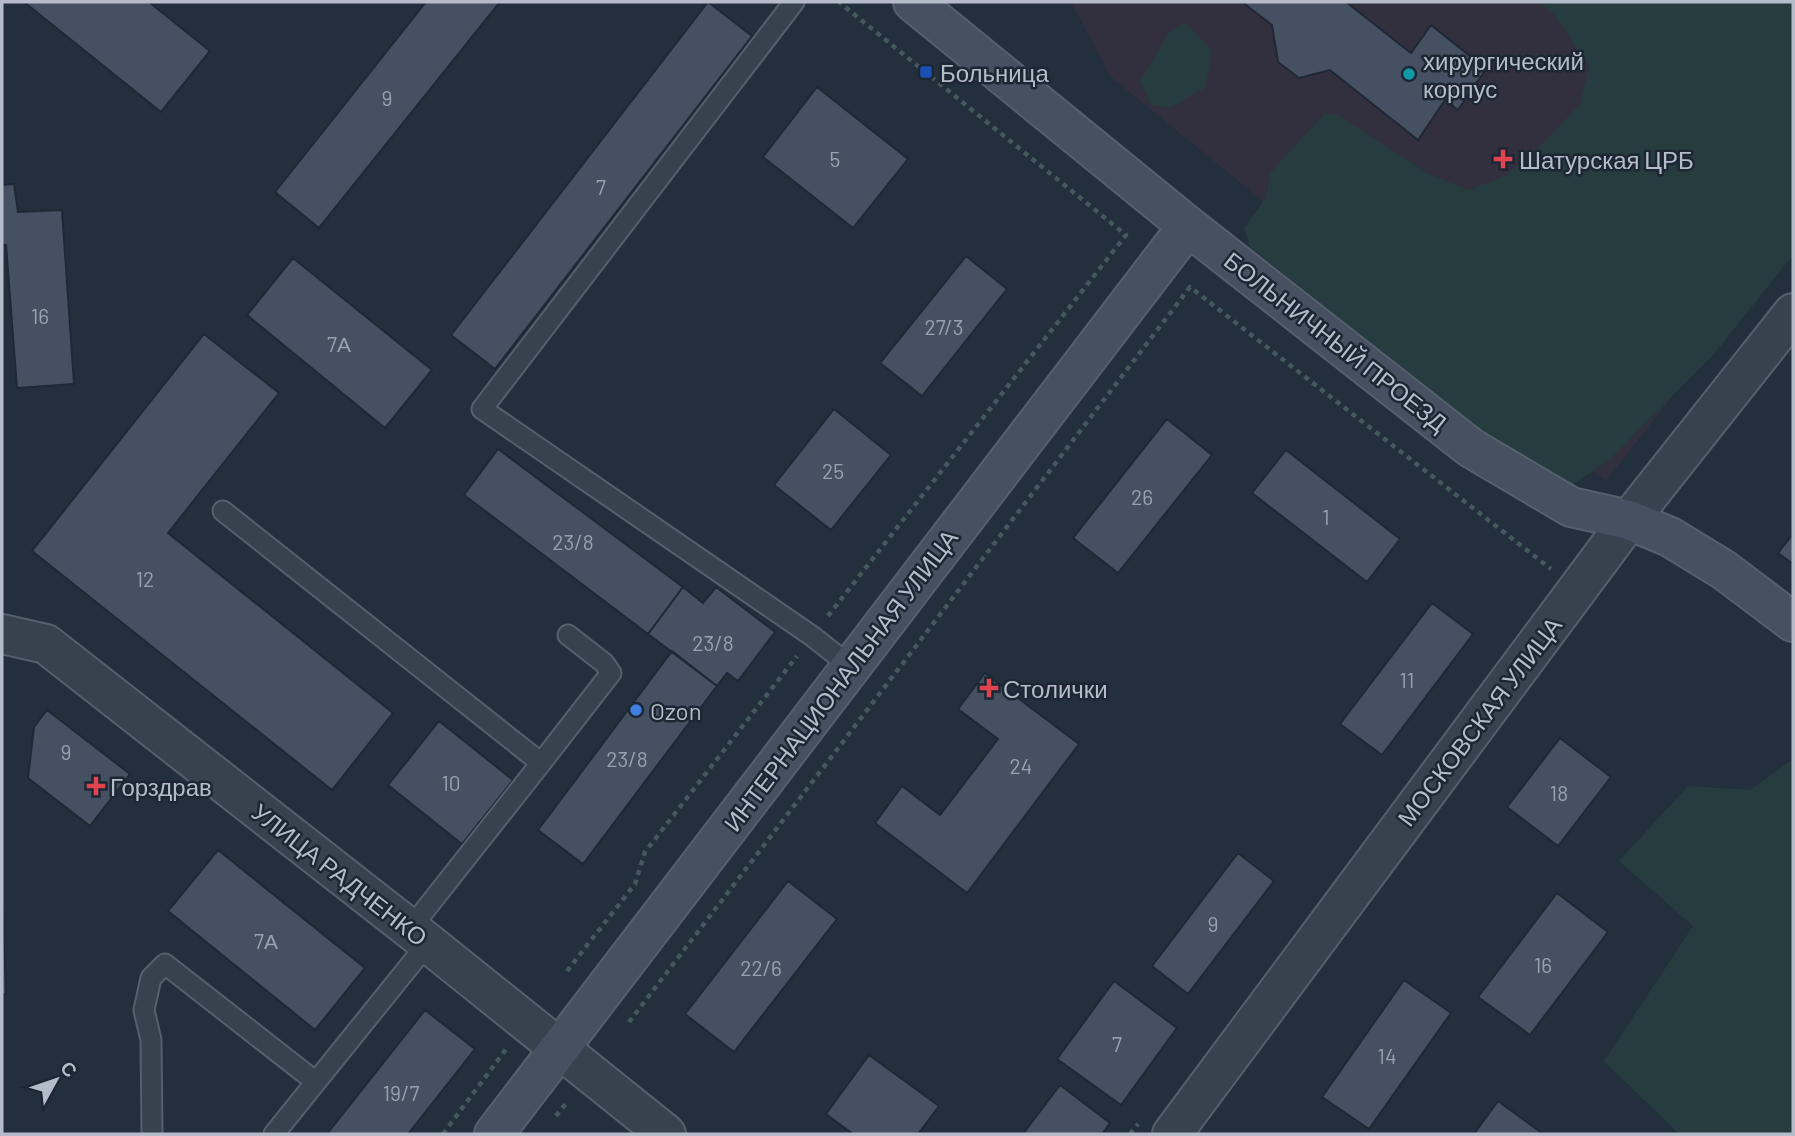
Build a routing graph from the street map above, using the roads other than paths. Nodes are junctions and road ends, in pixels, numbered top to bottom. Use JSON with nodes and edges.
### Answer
{"nodes":[{"id":1,"x":794,"y":2,"type":"edge"},
{"id":2,"x":913,"y":2,"type":"edge"},
{"id":3,"x":1188,"y":226,"type":"junction"},
{"id":4,"x":1793,"y":313,"type":"edge"},
{"id":5,"x":223,"y":510,"type":"dead end"},
{"id":6,"x":1629,"y":520,"type":"junction"},
{"id":7,"x":1793,"y":622,"type":"edge"},
{"id":8,"x":2,"y":634,"type":"edge"},
{"id":9,"x":568,"y":635,"type":"dead end"},
{"id":10,"x":850,"y":666,"type":"junction"},
{"id":11,"x":541,"y":764,"type":"junction"},
{"id":12,"x":419,"y":936,"type":"junction"},
{"id":13,"x":560,"y":1049,"type":"junction"},
{"id":14,"x":316,"y":1082,"type":"junction"},
{"id":15,"x":1172,"y":1129,"type":"edge"},
{"id":16,"x":152,"y":1134,"type":"edge"},
{"id":17,"x":274,"y":1134,"type":"edge"},
{"id":18,"x":494,"y":1134,"type":"edge"},
{"id":19,"x":667,"y":1134,"type":"edge"}],
"edges":[{"from":1,"to":10,"type":"lane"},
{"from":2,"to":3,"type":"street","name":"БОЛЬНИЧНЫЙ ПРОЕЗД"},
{"from":3,"to":6,"type":"street","name":"БОЛЬНИЧНЫЙ ПРОЕЗД"},
{"from":3,"to":10,"type":"street","name":"ИНТЕРНАЦИОНАЛЬНАЯ УЛИЦА"},
{"from":4,"to":6,"type":"street","name":"МОСКОВСКАЯ УЛИЦА"},
{"from":5,"to":11,"type":"lane"},
{"from":6,"to":7,"type":"street","name":"БОЛЬНИЧНЫЙ ПРОЕЗД"},
{"from":6,"to":15,"type":"street","name":"МОСКОВСКАЯ УЛИЦА"},
{"from":8,"to":12,"type":"street","name":"УЛИЦА РАДЧЕНКО"},
{"from":9,"to":11,"type":"lane"},
{"from":10,"to":13,"type":"street","name":"ИНТЕРНАЦИОНАЛЬНАЯ УЛИЦА"},
{"from":11,"to":12,"type":"lane"},
{"from":12,"to":13,"type":"street","name":"УЛИЦА РАДЧЕНКО"},
{"from":12,"to":14,"type":"lane"},
{"from":13,"to":18,"type":"street","name":"ИНТЕРНАЦИОНАЛЬНАЯ УЛИЦА"},
{"from":13,"to":19,"type":"street","name":"УЛИЦА РАДЧЕНКО"},
{"from":14,"to":16,"type":"lane"},
{"from":14,"to":17,"type":"lane"}]}
